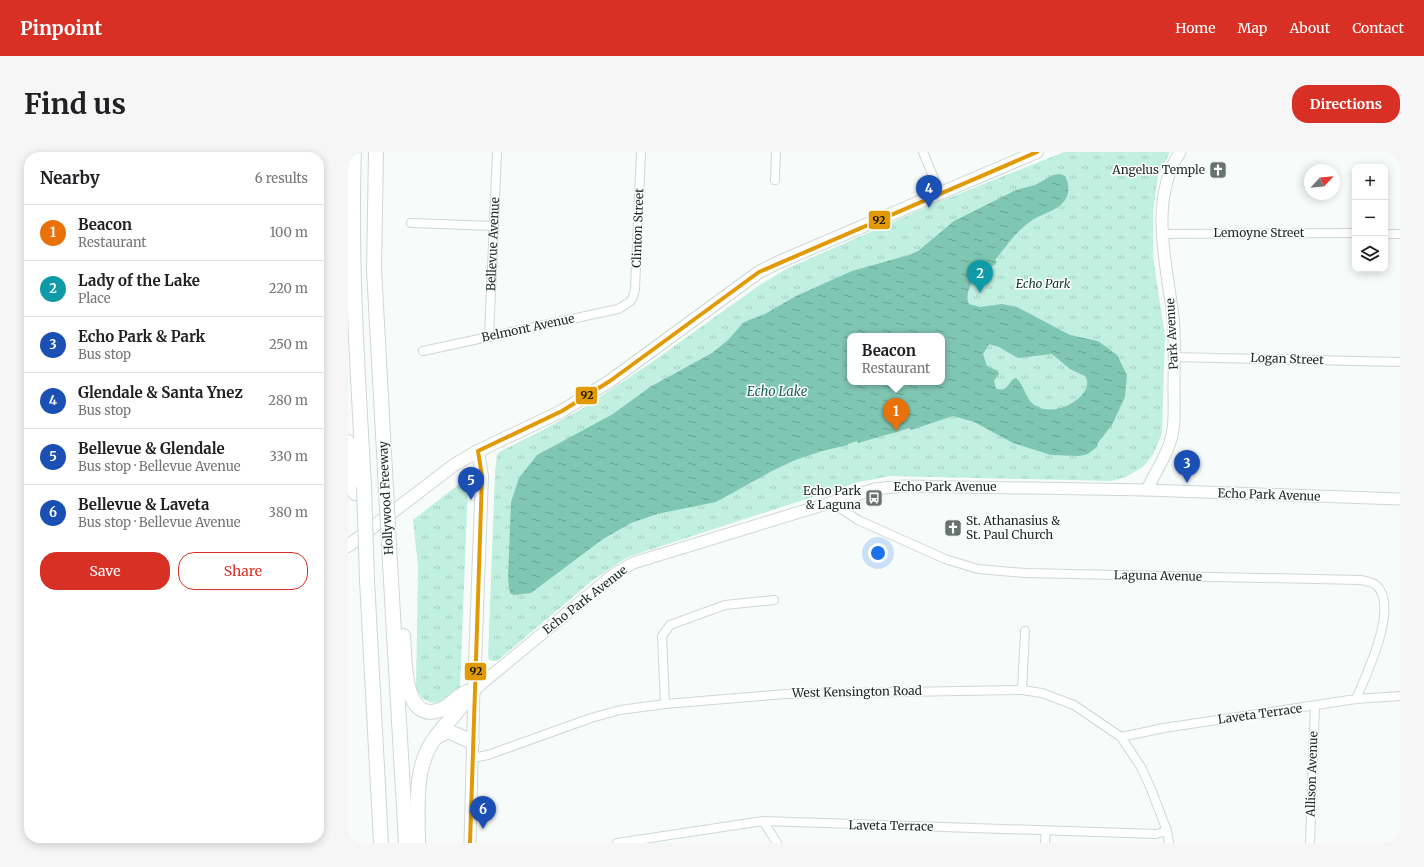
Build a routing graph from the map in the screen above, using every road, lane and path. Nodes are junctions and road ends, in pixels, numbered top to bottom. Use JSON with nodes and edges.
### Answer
{"nodes":[{"id":1,"x":353,"y":152,"type":"edge"},
{"id":2,"x":497,"y":152,"type":"edge"},
{"id":3,"x":641,"y":152,"type":"edge"},
{"id":4,"x":776,"y":152,"type":"edge"},
{"id":5,"x":923,"y":152,"type":"edge"},
{"id":6,"x":1037,"y":152,"type":"edge"},
{"id":7,"x":1180,"y":152,"type":"edge"},
{"id":8,"x":376,"y":155,"type":"edge"},
{"id":9,"x":775,"y":180,"type":"dead end"},
{"id":10,"x":940,"y":193,"type":"junction"},
{"id":11,"x":352,"y":204,"type":"junction"},
{"id":12,"x":411,"y":223,"type":"dead end"},
{"id":13,"x":494,"y":226,"type":"junction"},
{"id":14,"x":1352,"y":233,"type":"edge"},
{"id":15,"x":1163,"y":234,"type":"junction"},
{"id":16,"x":1388,"y":234,"type":"edge"},
{"id":17,"x":1400,"y":234,"type":"edge"},
{"id":18,"x":348,"y":237,"type":"edge"},
{"id":19,"x":631,"y":302,"type":"joint"},
{"id":20,"x":489,"y":336,"type":"junction"},
{"id":21,"x":423,"y":352,"type":"dead end"},
{"id":22,"x":1174,"y":357,"type":"junction"},
{"id":23,"x":1400,"y":362,"type":"edge"},
{"id":24,"x":348,"y":442,"type":"edge"},
{"id":25,"x":478,"y":451,"type":"junction"},
{"id":26,"x":360,"y":490,"type":"junction"},
{"id":27,"x":1147,"y":490,"type":"junction"},
{"id":28,"x":1400,"y":499,"type":"edge"},
{"id":29,"x":835,"y":500,"type":"junction"},
{"id":30,"x":348,"y":546,"type":"edge"},
{"id":31,"x":390,"y":563,"type":"junction"},
{"id":32,"x":774,"y":600,"type":"dead end"},
{"id":33,"x":1025,"y":631,"type":"dead end"},
{"id":34,"x":474,"y":690,"type":"junction"},
{"id":35,"x":1022,"y":690,"type":"junction"},
{"id":36,"x":1400,"y":696,"type":"edge"},
{"id":37,"x":1356,"y":699,"type":"junction"},
{"id":38,"x":665,"y":704,"type":"junction"},
{"id":39,"x":1315,"y":706,"type":"junction"},
{"id":40,"x":1121,"y":737,"type":"junction"},
{"id":41,"x":434,"y":738,"type":"junction"},
{"id":42,"x":472,"y":742,"type":"junction"},
{"id":43,"x":472,"y":758,"type":"junction"},
{"id":44,"x":763,"y":821,"type":"junction"},
{"id":45,"x":1046,"y":830,"type":"junction"},
{"id":46,"x":1167,"y":831,"type":"junction"},
{"id":47,"x":381,"y":843,"type":"edge"},
{"id":48,"x":406,"y":843,"type":"edge"},
{"id":49,"x":418,"y":843,"type":"edge"},
{"id":50,"x":470,"y":843,"type":"edge"},
{"id":51,"x":616,"y":843,"type":"edge"},
{"id":52,"x":777,"y":843,"type":"edge"},
{"id":53,"x":1045,"y":843,"type":"edge"},
{"id":54,"x":1169,"y":843,"type":"edge"},
{"id":55,"x":1310,"y":843,"type":"edge"}],
"edges":[{"from":1,"to":11,"type":"highway","name":"Hollywood Freeway"},
{"from":2,"to":13,"type":"street","name":"Bellevue Avenue"},
{"from":3,"to":19,"type":"street","name":"Clinton Street"},
{"from":4,"to":9,"type":"street"},
{"from":5,"to":10,"type":"street"},
{"from":6,"to":10,"type":"main road"},
{"from":7,"to":15,"type":"street","name":"Park Avenue"},
{"from":8,"to":31,"type":"highway","name":"Hollywood Freeway","bridge":true},
{"from":10,"to":25,"type":"main road"},
{"from":11,"to":18,"type":"highway"},
{"from":11,"to":26,"type":"highway","name":"Hollywood Freeway"},
{"from":12,"to":13,"type":"street"},
{"from":13,"to":20,"type":"street","name":"Bellevue Avenue"},
{"from":14,"to":15,"type":"street","name":"Lemoyne Street"},
{"from":15,"to":22,"type":"street","name":"Park Avenue"},
{"from":16,"to":17,"type":"street"},
{"from":19,"to":20,"type":"street","name":"Belmont Avenue"},
{"from":20,"to":21,"type":"street","name":"Belmont Avenue"},
{"from":22,"to":23,"type":"street","name":"Logan Street"},
{"from":22,"to":27,"type":"street","name":"Park Avenue"},
{"from":24,"to":26,"type":"highway"},
{"from":25,"to":30,"type":"main road"},
{"from":25,"to":34,"type":"main road"},
{"from":26,"to":47,"type":"highway","name":"Hollywood Freeway","bridge":true},
{"from":27,"to":28,"type":"street","name":"Echo Park Avenue"},
{"from":27,"to":29,"type":"street","name":"Echo Park Avenue"},
{"from":29,"to":34,"type":"street","name":"Echo Park Avenue"},
{"from":29,"to":37,"type":"street","name":"Laguna Avenue"},
{"from":31,"to":34,"type":"highway"},
{"from":31,"to":48,"type":"highway","name":"Hollywood Freeway"},
{"from":32,"to":38,"type":"street"},
{"from":33,"to":35,"type":"street"},
{"from":34,"to":41,"type":"highway"},
{"from":34,"to":42,"type":"street"},
{"from":35,"to":38,"type":"street","name":"West Kensington Road"},
{"from":35,"to":40,"type":"street","name":"West Kensington Road"},
{"from":36,"to":37,"type":"street","name":"Laveta Terrace"},
{"from":37,"to":39,"type":"street","name":"Laveta Terrace"},
{"from":38,"to":43,"type":"street","name":"West Kensington Road"},
{"from":39,"to":40,"type":"street","name":"Laveta Terrace"},
{"from":39,"to":55,"type":"street","name":"Allison Avenue"},
{"from":40,"to":46,"type":"street","name":"West Kensington Road"},
{"from":41,"to":42,"type":"highway"},
{"from":41,"to":49,"type":"highway"},
{"from":42,"to":43,"type":"street"},
{"from":43,"to":50,"type":"street"},
{"from":44,"to":45,"type":"street","name":"Laveta Terrace"},
{"from":44,"to":51,"type":"street","name":"Laveta Terrace"},
{"from":44,"to":52,"type":"street"},
{"from":45,"to":46,"type":"street","name":"Laveta Terrace"},
{"from":45,"to":53,"type":"street"},
{"from":46,"to":54,"type":"street","name":"West Kensington Road"}]}
